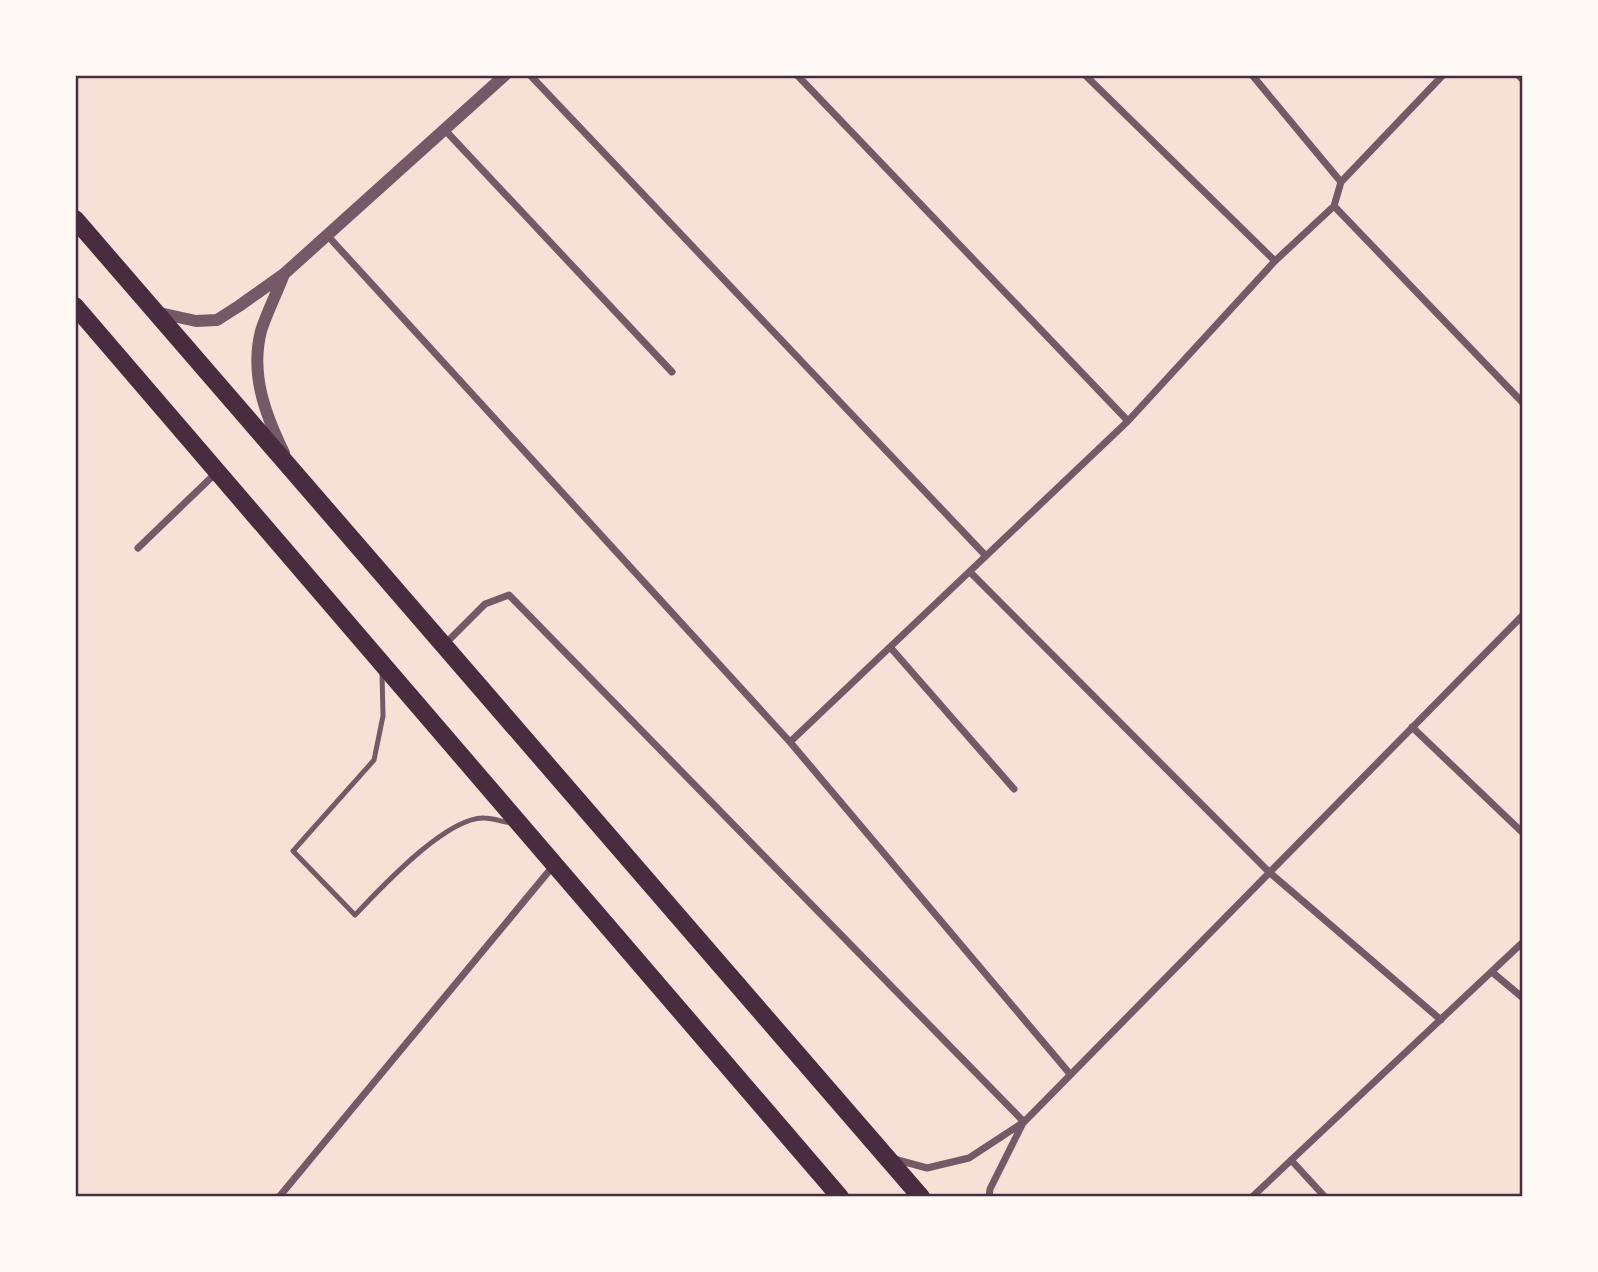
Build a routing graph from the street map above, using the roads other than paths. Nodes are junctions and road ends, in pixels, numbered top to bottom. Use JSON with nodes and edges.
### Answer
{"nodes":[{"id":1,"x":505,"y":75,"type":"edge"},
{"id":2,"x":530,"y":75,"type":"edge"},
{"id":3,"x":797,"y":75,"type":"edge"},
{"id":4,"x":1085,"y":75,"type":"edge"},
{"id":5,"x":1252,"y":75,"type":"edge"},
{"id":6,"x":1443,"y":75,"type":"edge"},
{"id":7,"x":1518,"y":75,"type":"edge"},
{"id":8,"x":1523,"y":80,"type":"edge"},
{"id":9,"x":444,"y":130,"type":"junction"},
{"id":10,"x":1341,"y":182,"type":"junction"},
{"id":11,"x":1334,"y":206,"type":"junction"},
{"id":12,"x":75,"y":219,"type":"edge"},
{"id":13,"x":327,"y":235,"type":"junction"},
{"id":14,"x":1275,"y":261,"type":"junction"},
{"id":15,"x":284,"y":274,"type":"junction"},
{"id":16,"x":75,"y":306,"type":"edge"},
{"id":17,"x":155,"y":312,"type":"junction"},
{"id":18,"x":672,"y":372,"type":"dead end"},
{"id":19,"x":1523,"y":403,"type":"edge"},
{"id":20,"x":1128,"y":421,"type":"junction"},
{"id":21,"x":218,"y":472,"type":"junction"},
{"id":22,"x":294,"y":472,"type":"junction"},
{"id":23,"x":138,"y":548,"type":"dead end"},
{"id":24,"x":986,"y":556,"type":"junction"},
{"id":25,"x":970,"y":572,"type":"junction"},
{"id":26,"x":1523,"y":615,"type":"edge"},
{"id":27,"x":444,"y":645,"type":"junction"},
{"id":28,"x":890,"y":647,"type":"junction"},
{"id":29,"x":382,"y":663,"type":"junction"},
{"id":30,"x":1412,"y":727,"type":"junction"},
{"id":31,"x":790,"y":742,"type":"junction"},
{"id":32,"x":1014,"y":789,"type":"dead end"},
{"id":33,"x":521,"y":825,"type":"junction"},
{"id":34,"x":1523,"y":833,"type":"edge"},
{"id":35,"x":555,"y":864,"type":"junction"},
{"id":36,"x":1269,"y":872,"type":"junction"},
{"id":37,"x":1523,"y":942,"type":"edge"},
{"id":38,"x":1492,"y":972,"type":"junction"},
{"id":39,"x":1523,"y":998,"type":"edge"},
{"id":40,"x":1441,"y":1020,"type":"junction"},
{"id":41,"x":1070,"y":1074,"type":"junction"},
{"id":42,"x":1024,"y":1122,"type":"junction"},
{"id":43,"x":886,"y":1157,"type":"junction"},
{"id":44,"x":1292,"y":1160,"type":"junction"},
{"id":45,"x":279,"y":1197,"type":"edge"},
{"id":46,"x":841,"y":1197,"type":"edge"},
{"id":47,"x":920,"y":1197,"type":"edge"},
{"id":48,"x":989,"y":1197,"type":"edge"},
{"id":49,"x":1252,"y":1197,"type":"edge"},
{"id":50,"x":1325,"y":1197,"type":"edge"}],
"edges":[{"from":1,"to":9,"type":"street"},
{"from":2,"to":24,"type":"street"},
{"from":3,"to":20,"type":"street"},
{"from":4,"to":14,"type":"street"},
{"from":5,"to":10,"type":"street"},
{"from":6,"to":10,"type":"street"},
{"from":7,"to":8,"type":"street"},
{"from":9,"to":13,"type":"street"},
{"from":9,"to":18,"type":"street"},
{"from":10,"to":11,"type":"street"},
{"from":11,"to":14,"type":"street"},
{"from":11,"to":19,"type":"street"},
{"from":12,"to":17,"type":"main road"},
{"from":13,"to":15,"type":"street"},
{"from":13,"to":31,"type":"street"},
{"from":14,"to":20,"type":"street"},
{"from":15,"to":17,"type":"street"},
{"from":15,"to":22,"type":"street"},
{"from":16,"to":21,"type":"main road"},
{"from":17,"to":22,"type":"main road"},
{"from":20,"to":24,"type":"street"},
{"from":21,"to":23,"type":"street"},
{"from":21,"to":29,"type":"main road"},
{"from":22,"to":27,"type":"main road"},
{"from":24,"to":25,"type":"street"},
{"from":25,"to":28,"type":"street"},
{"from":25,"to":36,"type":"street"},
{"from":26,"to":30,"type":"street"},
{"from":27,"to":42,"type":"street"},
{"from":27,"to":43,"type":"main road"},
{"from":28,"to":31,"type":"street"},
{"from":28,"to":32,"type":"street"},
{"from":29,"to":33,"type":"main road"},
{"from":29,"to":33,"type":"lane"},
{"from":30,"to":34,"type":"street"},
{"from":30,"to":36,"type":"street"},
{"from":31,"to":41,"type":"street"},
{"from":33,"to":35,"type":"main road"},
{"from":35,"to":45,"type":"street"},
{"from":35,"to":46,"type":"main road"},
{"from":36,"to":40,"type":"street"},
{"from":36,"to":41,"type":"street"},
{"from":37,"to":38,"type":"street"},
{"from":38,"to":39,"type":"street"},
{"from":38,"to":40,"type":"street"},
{"from":40,"to":44,"type":"street"},
{"from":41,"to":42,"type":"street"},
{"from":42,"to":43,"type":"street"},
{"from":42,"to":48,"type":"street"},
{"from":43,"to":47,"type":"main road"},
{"from":44,"to":49,"type":"street"},
{"from":44,"to":50,"type":"street"}]}
